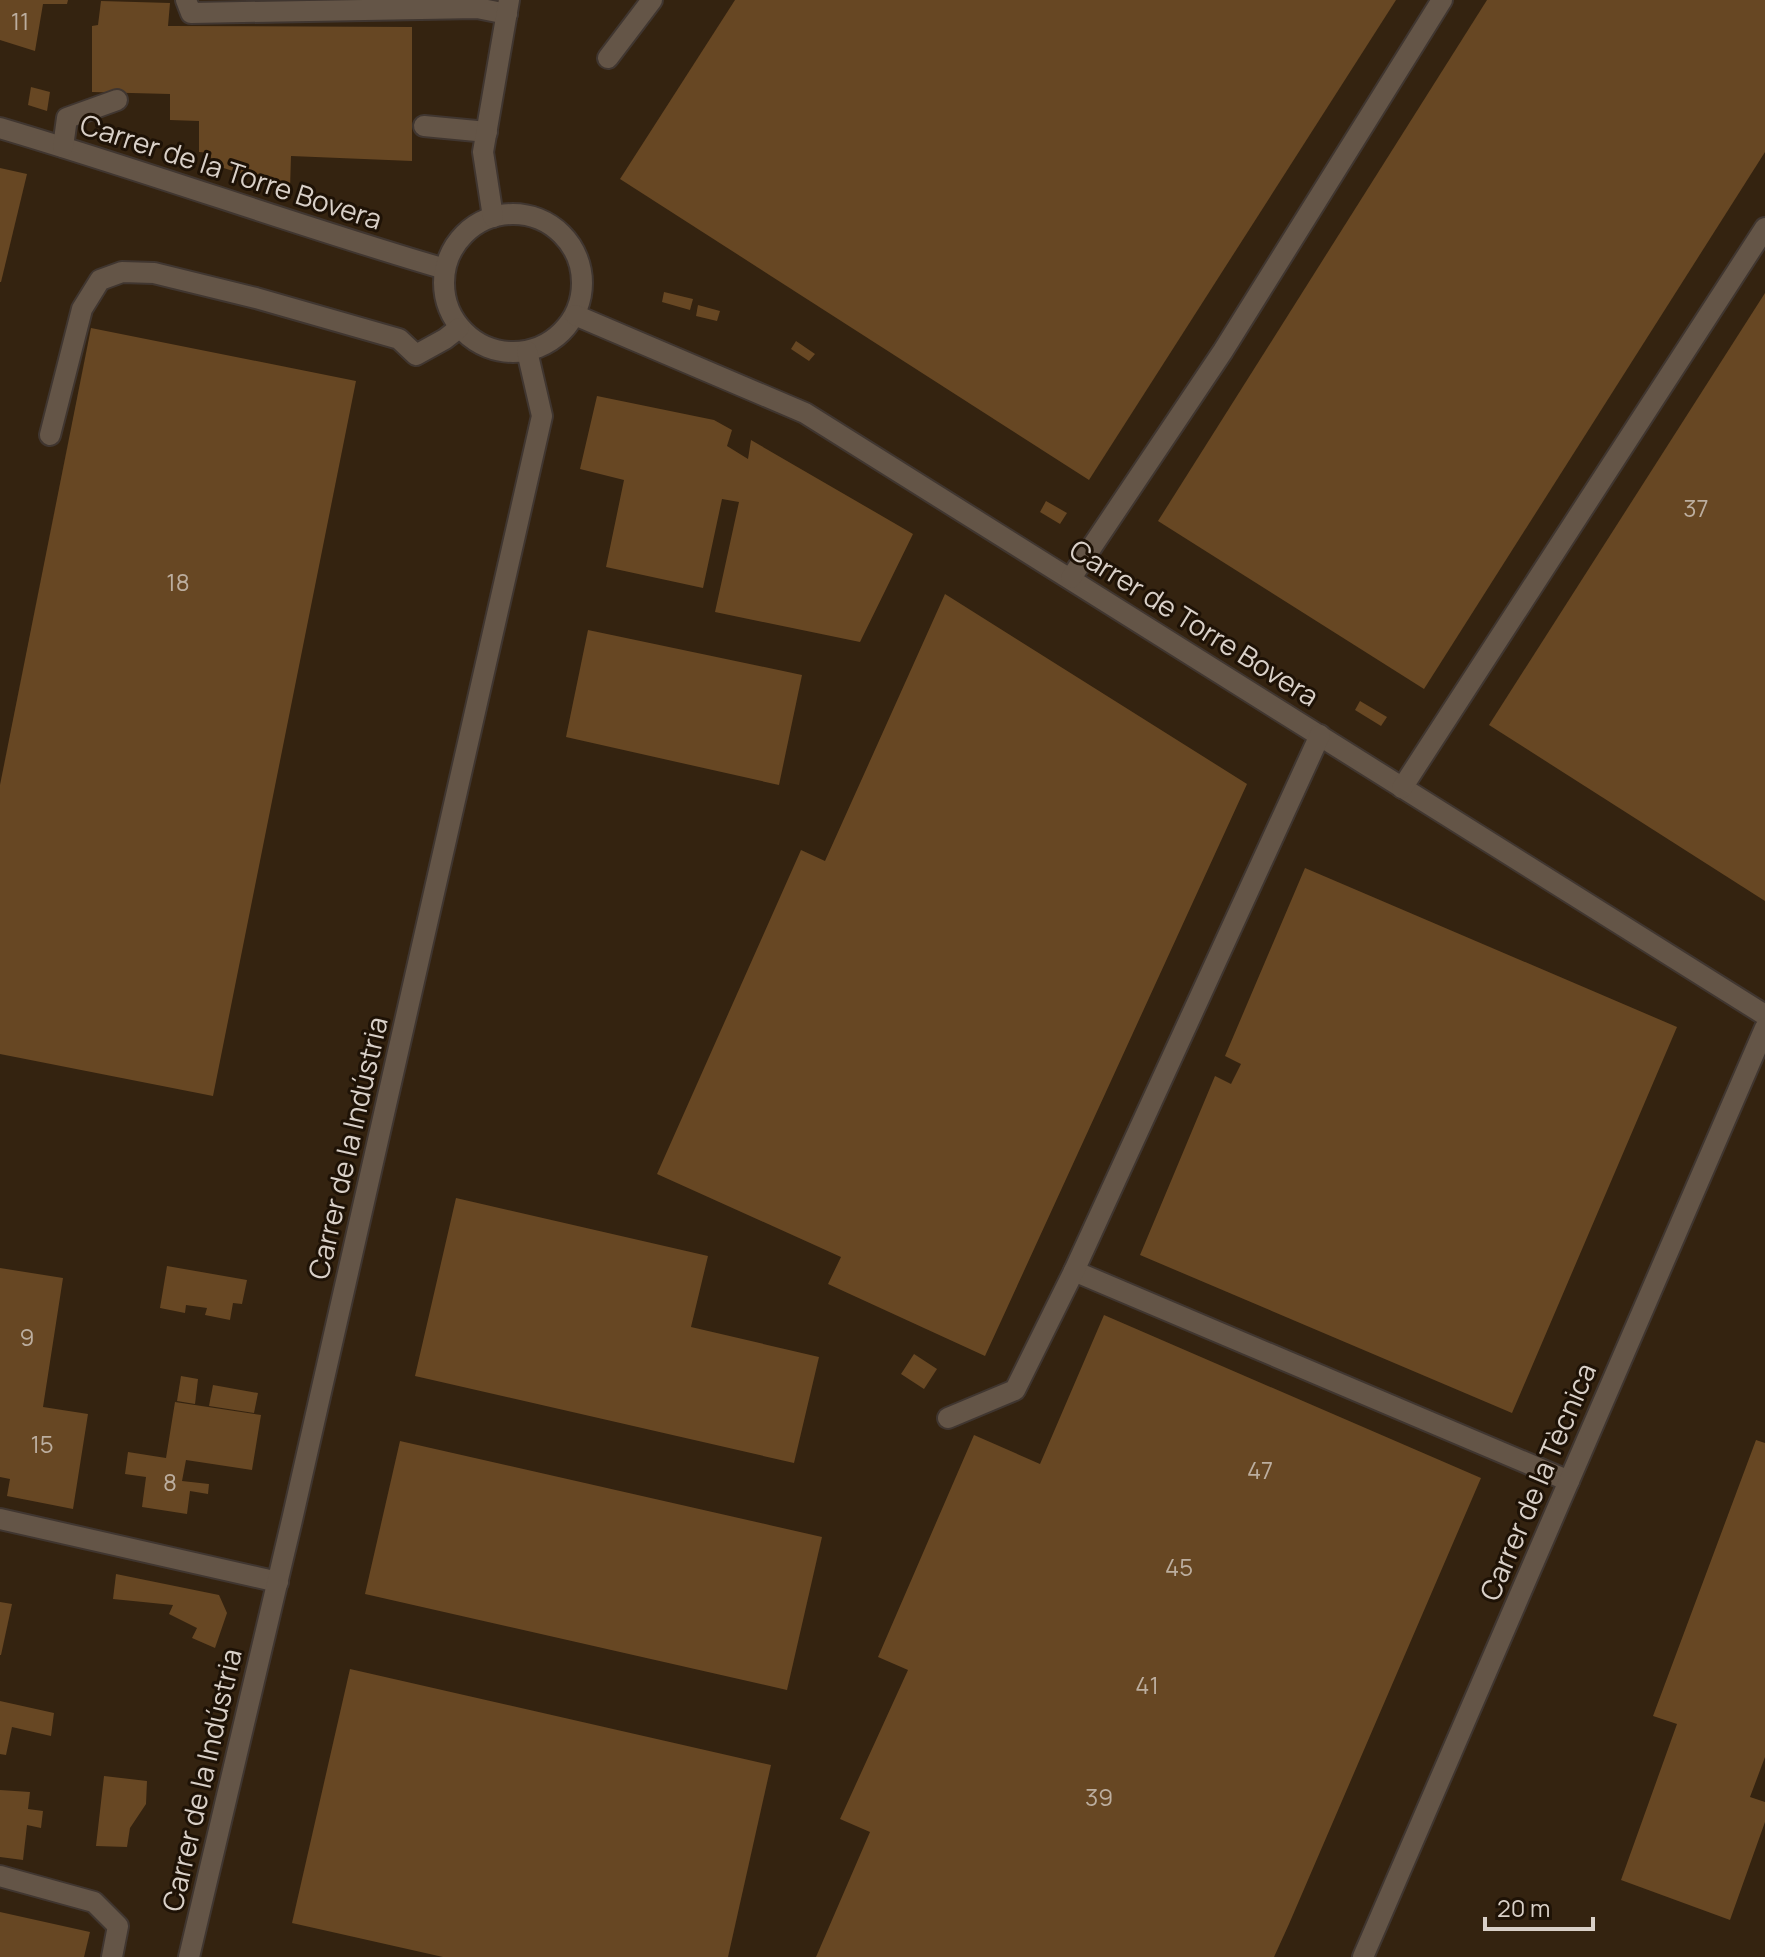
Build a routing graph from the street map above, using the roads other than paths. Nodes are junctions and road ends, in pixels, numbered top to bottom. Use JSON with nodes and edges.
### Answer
{"nodes":[{"id":1,"x":186,"y":0,"type":"edge"},
{"id":2,"x":652,"y":0,"type":"edge"},
{"id":3,"x":1442,"y":0,"type":"edge"},
{"id":4,"x":508,"y":7,"type":"edge"},
{"id":5,"x":608,"y":58,"type":"dead end"},
{"id":6,"x":117,"y":100,"type":"dead end"},
{"id":7,"x":424,"y":126,"type":"dead end"},
{"id":8,"x":0,"y":128,"type":"edge"},
{"id":9,"x":487,"y":132,"type":"junction"},
{"id":10,"x":63,"y":147,"type":"junction"},
{"id":11,"x":493,"y":217,"type":"junction"},
{"id":12,"x":1765,"y":228,"type":"edge"},
{"id":13,"x":445,"y":269,"type":"junction"},
{"id":14,"x":575,"y":315,"type":"junction"},
{"id":15,"x":459,"y":328,"type":"junction"},
{"id":16,"x":527,"y":351,"type":"junction"},
{"id":17,"x":50,"y":435,"type":"dead end"},
{"id":18,"x":1071,"y":578,"type":"junction"},
{"id":19,"x":1320,"y":735,"type":"junction"},
{"id":20,"x":1402,"y":788,"type":"junction"},
{"id":21,"x":1765,"y":1015,"type":"edge"},
{"id":22,"x":1765,"y":1028,"type":"edge"},
{"id":23,"x":1074,"y":1271,"type":"junction"},
{"id":24,"x":948,"y":1418,"type":"dead end"},
{"id":25,"x":1569,"y":1481,"type":"junction"},
{"id":26,"x":0,"y":1519,"type":"edge"},
{"id":27,"x":278,"y":1582,"type":"junction"},
{"id":28,"x":0,"y":1876,"type":"edge"},
{"id":29,"x":112,"y":1957,"type":"edge"},
{"id":30,"x":189,"y":1957,"type":"edge"},
{"id":31,"x":1363,"y":1957,"type":"edge"}],
"edges":[{"from":1,"to":4,"type":"street"},
{"from":2,"to":5,"type":"street"},
{"from":3,"to":18,"type":"street"},
{"from":4,"to":9,"type":"street"},
{"from":6,"to":10,"type":"street"},
{"from":7,"to":9,"type":"street"},
{"from":8,"to":10,"type":"street","name":"Carrer de la Torre Bovera"},
{"from":9,"to":11,"type":"street"},
{"from":10,"to":13,"type":"street","name":"Carrer de la Torre Bovera"},
{"from":11,"to":13,"type":"street"},
{"from":11,"to":14,"type":"street"},
{"from":12,"to":20,"type":"street"},
{"from":13,"to":15,"type":"street"},
{"from":14,"to":16,"type":"street"},
{"from":14,"to":18,"type":"street","name":"Carrer de Torre Bovera"},
{"from":15,"to":16,"type":"street"},
{"from":15,"to":17,"type":"street"},
{"from":16,"to":27,"type":"street","name":"Carrer de la Indústria"},
{"from":18,"to":19,"type":"street","name":"Carrer de Torre Bovera"},
{"from":19,"to":20,"type":"street","name":"Carrer de Torre Bovera"},
{"from":19,"to":23,"type":"street"},
{"from":20,"to":21,"type":"street","name":"Carrer de Torre Bovera"},
{"from":22,"to":25,"type":"street","name":"Carrer de la Tècnica"},
{"from":23,"to":24,"type":"street"},
{"from":23,"to":25,"type":"street"},
{"from":25,"to":31,"type":"street","name":"Carrer de la Tècnica"},
{"from":26,"to":27,"type":"street"},
{"from":27,"to":30,"type":"street","name":"Carrer de la Indústria"},
{"from":28,"to":29,"type":"street"}]}
